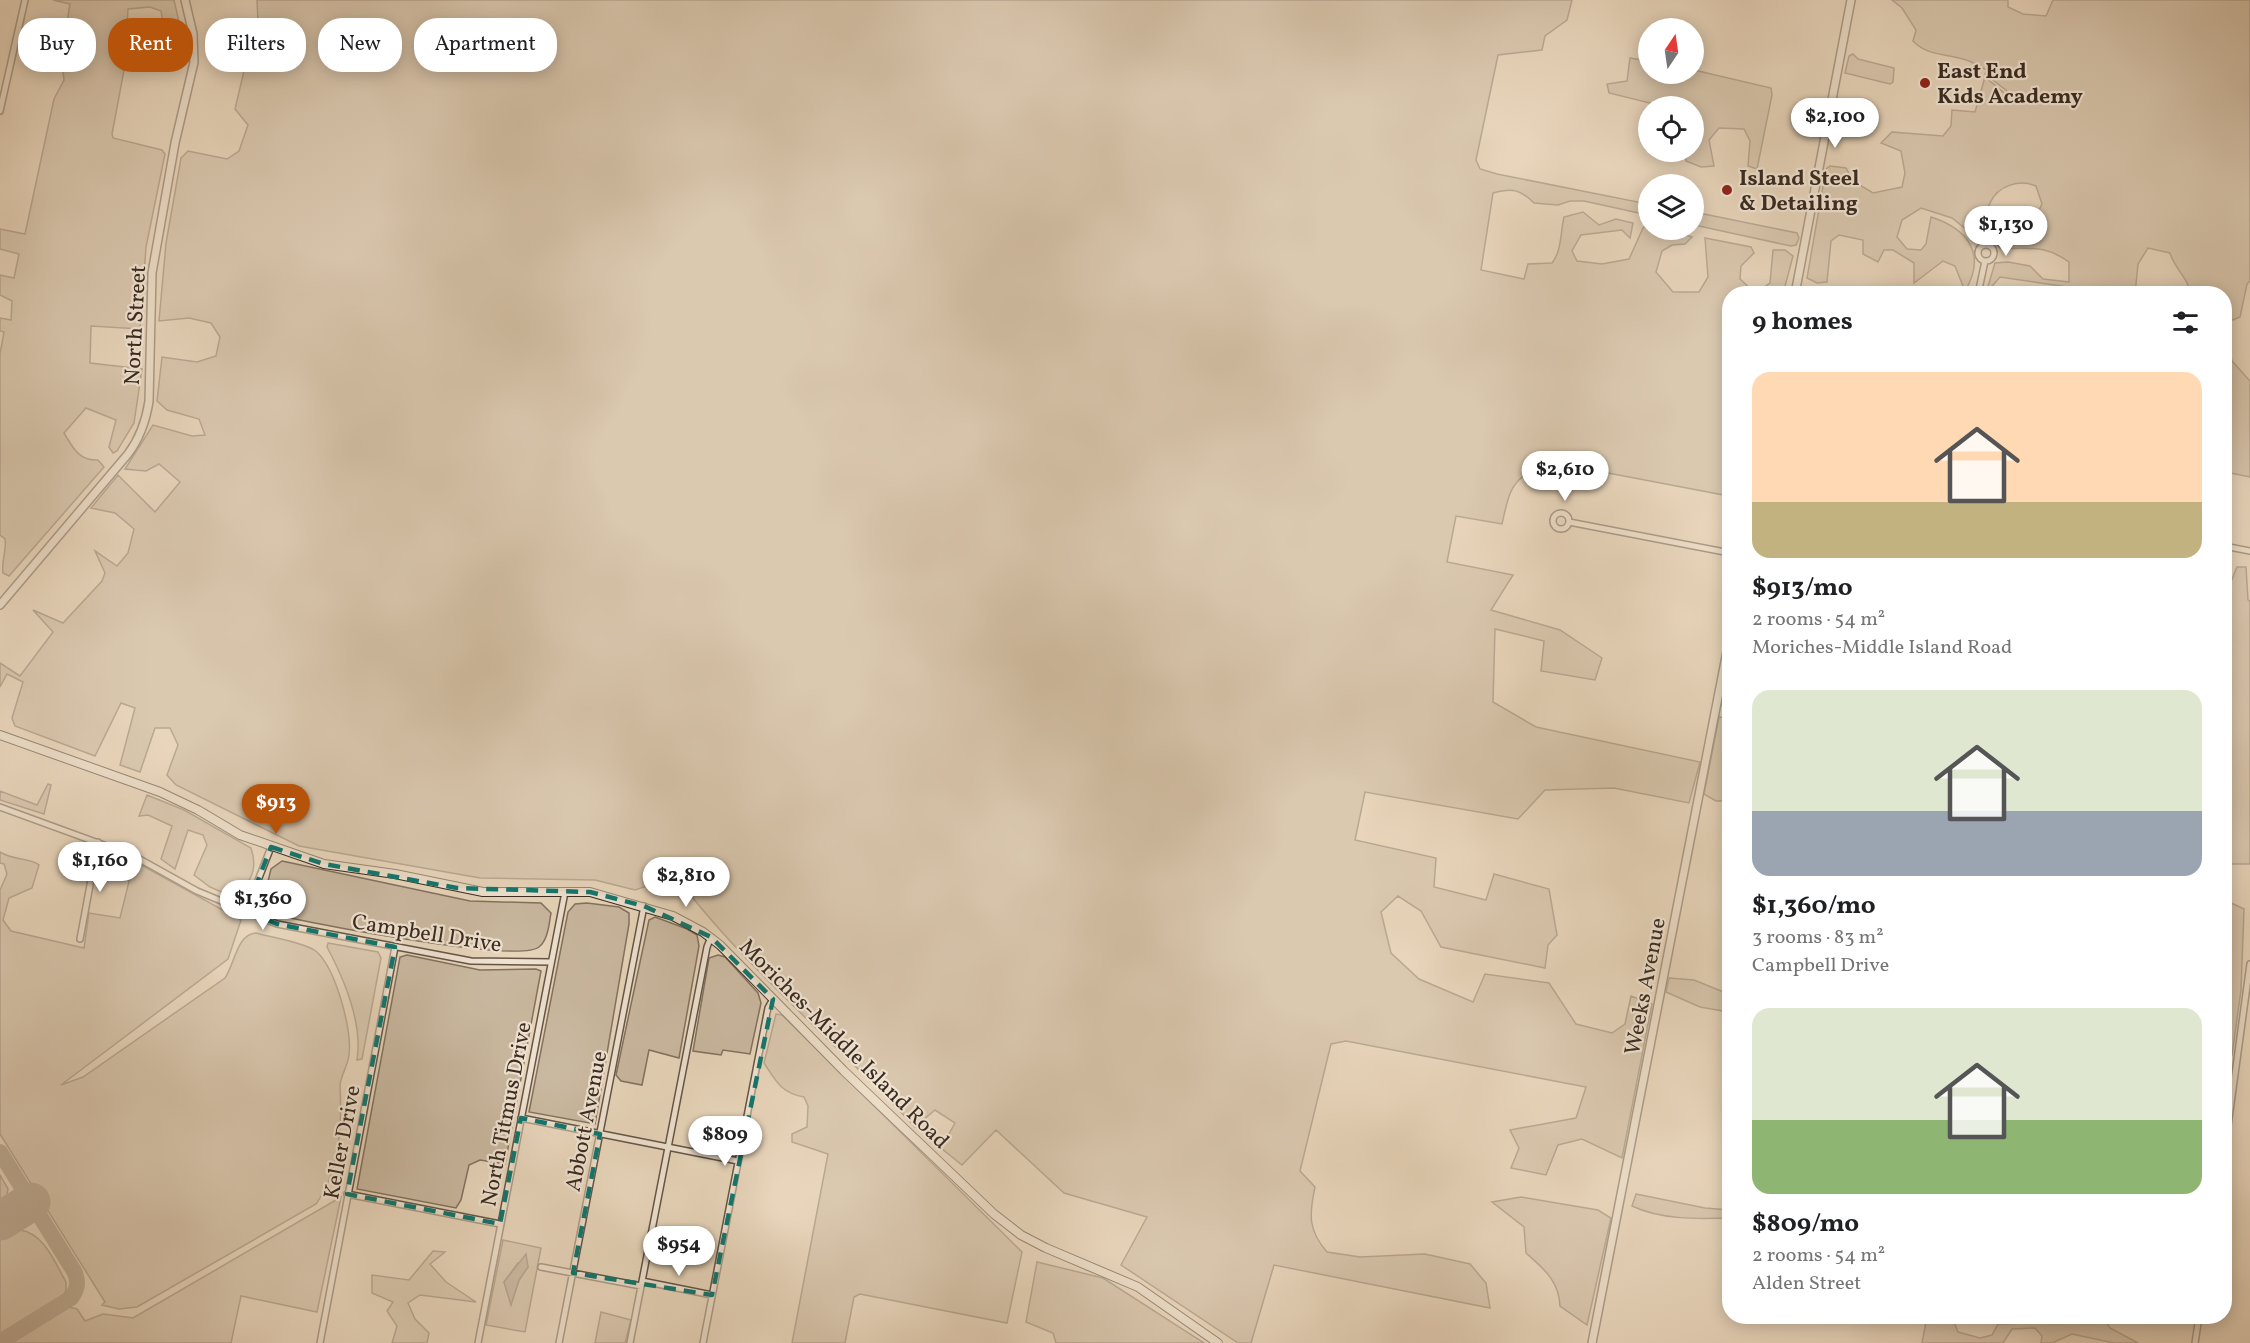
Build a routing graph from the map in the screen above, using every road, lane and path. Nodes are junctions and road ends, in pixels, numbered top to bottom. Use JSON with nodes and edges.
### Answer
{"nodes":[{"id":1,"x":25,"y":0,"type":"edge"},
{"id":2,"x":185,"y":0,"type":"edge"},
{"id":3,"x":1851,"y":0,"type":"edge"},
{"id":4,"x":0,"y":111,"type":"edge"},
{"id":5,"x":1985,"y":261,"type":"dead end"},
{"id":6,"x":1796,"y":286,"type":"edge"},
{"id":7,"x":1980,"y":286,"type":"edge"},
{"id":8,"x":1569,"y":522,"type":"dead end"},
{"id":9,"x":2232,"y":548,"type":"edge"},
{"id":10,"x":1722,"y":551,"type":"edge"},
{"id":11,"x":2250,"y":551,"type":"edge"},
{"id":12,"x":0,"y":605,"type":"edge"},
{"id":13,"x":1722,"y":677,"type":"edge"},
{"id":14,"x":0,"y":735,"type":"edge"},
{"id":15,"x":0,"y":807,"type":"edge"},
{"id":16,"x":98,"y":842,"type":"junction"},
{"id":17,"x":271,"y":847,"type":"junction"},
{"id":18,"x":565,"y":892,"type":"junction"},
{"id":19,"x":644,"y":906,"type":"junction"},
{"id":20,"x":246,"y":911,"type":"junction"},
{"id":21,"x":711,"y":937,"type":"junction"},
{"id":22,"x":80,"y":939,"type":"dead end"},
{"id":23,"x":395,"y":946,"type":"junction"},
{"id":24,"x":550,"y":962,"type":"junction"},
{"id":25,"x":2250,"y":964,"type":"edge"},
{"id":26,"x":773,"y":999,"type":"junction"},
{"id":27,"x":2232,"y":1096,"type":"edge"},
{"id":28,"x":521,"y":1118,"type":"junction"},
{"id":29,"x":600,"y":1134,"type":"junction"},
{"id":30,"x":669,"y":1148,"type":"junction"},
{"id":31,"x":738,"y":1161,"type":"junction"},
{"id":32,"x":347,"y":1194,"type":"junction"},
{"id":33,"x":500,"y":1224,"type":"junction"},
{"id":34,"x":541,"y":1267,"type":"dead end"},
{"id":35,"x":573,"y":1273,"type":"junction"},
{"id":36,"x":642,"y":1284,"type":"junction"},
{"id":37,"x":712,"y":1295,"type":"junction"},
{"id":38,"x":2198,"y":1324,"type":"edge"},
{"id":39,"x":320,"y":1343,"type":"edge"},
{"id":40,"x":477,"y":1343,"type":"edge"},
{"id":41,"x":559,"y":1343,"type":"edge"},
{"id":42,"x":630,"y":1343,"type":"edge"},
{"id":43,"x":703,"y":1343,"type":"edge"},
{"id":44,"x":1218,"y":1343,"type":"edge"},
{"id":45,"x":1592,"y":1343,"type":"edge"},
{"id":46,"x":2195,"y":1343,"type":"edge"}],
"edges":[{"from":1,"to":4,"type":"street"},
{"from":2,"to":12,"type":"street","name":"North Street"},
{"from":3,"to":6,"type":"street"},
{"from":5,"to":7,"type":"street"},
{"from":8,"to":10,"type":"street"},
{"from":9,"to":11,"type":"street"},
{"from":13,"to":45,"type":"street","name":"Weeks Avenue"},
{"from":14,"to":17,"type":"main road","name":"Moriches-Middle Island Road"},
{"from":15,"to":16,"type":"street","name":"Campbell Drive"},
{"from":16,"to":20,"type":"street","name":"Campbell Drive"},
{"from":16,"to":22,"type":"street"},
{"from":17,"to":18,"type":"main road","name":"Moriches-Middle Island Road"},
{"from":17,"to":20,"type":"street"},
{"from":18,"to":19,"type":"main road","name":"Moriches-Middle Island Road"},
{"from":18,"to":24,"type":"street","name":"North Titmus Drive"},
{"from":19,"to":21,"type":"main road","name":"Moriches-Middle Island Road"},
{"from":19,"to":29,"type":"street","name":"Abbott Avenue"},
{"from":20,"to":23,"type":"street","name":"Campbell Drive"},
{"from":21,"to":26,"type":"main road","name":"Moriches-Middle Island Road"},
{"from":21,"to":30,"type":"street"},
{"from":23,"to":24,"type":"street","name":"Campbell Drive"},
{"from":23,"to":32,"type":"street","name":"Keller Drive"},
{"from":24,"to":28,"type":"street","name":"North Titmus Drive"},
{"from":25,"to":27,"type":"street"},
{"from":26,"to":31,"type":"street"},
{"from":26,"to":44,"type":"main road","name":"Moriches-Middle Island Road"},
{"from":28,"to":29,"type":"street"},
{"from":28,"to":33,"type":"street","name":"North Titmus Drive"},
{"from":29,"to":30,"type":"street"},
{"from":29,"to":35,"type":"street","name":"Abbott Avenue"},
{"from":30,"to":31,"type":"street"},
{"from":30,"to":36,"type":"street"},
{"from":31,"to":37,"type":"street"},
{"from":32,"to":33,"type":"street"},
{"from":32,"to":39,"type":"street","name":"Keller Drive"},
{"from":33,"to":40,"type":"street","name":"North Titmus Drive"},
{"from":34,"to":35,"type":"street"},
{"from":35,"to":36,"type":"street"},
{"from":35,"to":41,"type":"street","name":"Abbott Avenue"},
{"from":36,"to":37,"type":"street"},
{"from":36,"to":42,"type":"street"},
{"from":37,"to":43,"type":"street"},
{"from":38,"to":46,"type":"street"}]}
